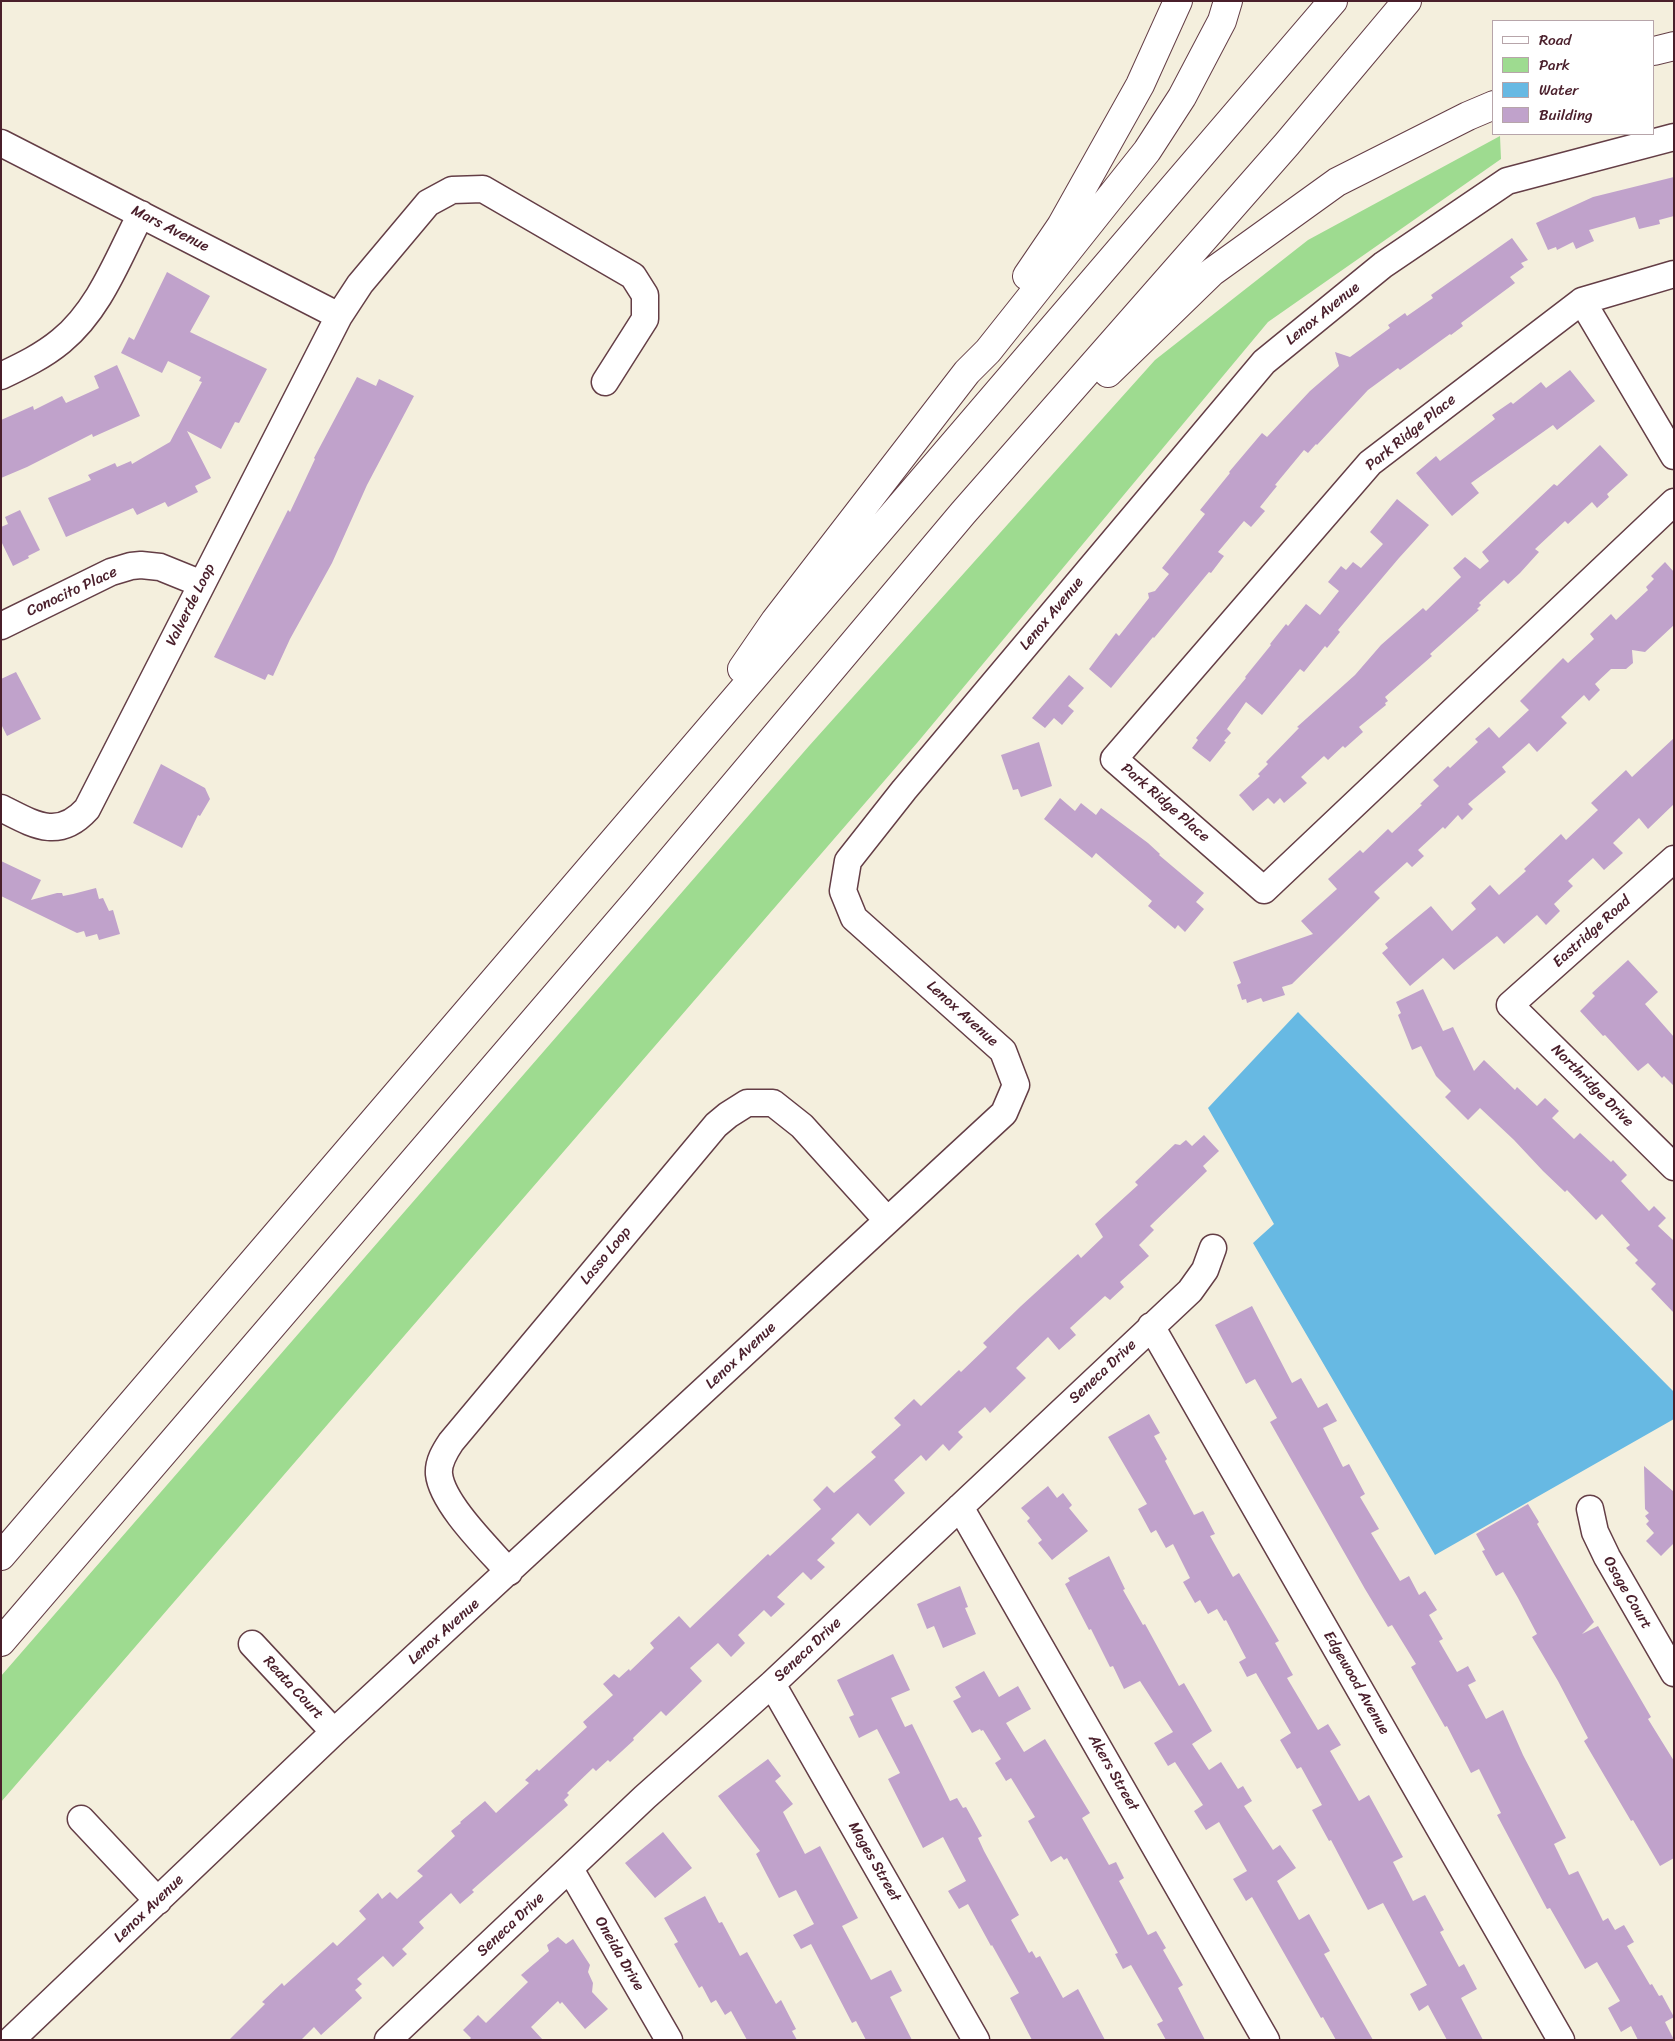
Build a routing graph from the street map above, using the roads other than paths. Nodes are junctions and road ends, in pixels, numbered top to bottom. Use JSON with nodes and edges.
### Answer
{"nodes":[{"id":1,"x":1178,"y":1,"type":"edge"},
{"id":2,"x":1228,"y":1,"type":"edge"},
{"id":3,"x":1333,"y":1,"type":"edge"},
{"id":4,"x":1407,"y":1,"type":"edge"},
{"id":5,"x":1674,"y":46,"type":"edge"},
{"id":6,"x":1655,"y":51,"type":"edge"},
{"id":7,"x":1492,"y":106,"type":"edge"},
{"id":8,"x":1674,"y":137,"type":"edge"},
{"id":9,"x":1,"y":144,"type":"edge"},
{"id":10,"x":140,"y":214,"type":"junction"},
{"id":11,"x":1674,"y":274,"type":"edge"},
{"id":12,"x":1582,"y":301,"type":"junction"},
{"id":13,"x":339,"y":316,"type":"junction"},
{"id":14,"x":967,"y":372,"type":"junction"},
{"id":15,"x":1,"y":376,"type":"edge"},
{"id":16,"x":605,"y":382,"type":"dead end"},
{"id":17,"x":1674,"y":456,"type":"edge"},
{"id":18,"x":1674,"y":502,"type":"edge"},
{"id":19,"x":963,"y":513,"type":"junction"},
{"id":20,"x":202,"y":584,"type":"junction"},
{"id":21,"x":1,"y":626,"type":"edge"},
{"id":22,"x":665,"y":782,"type":"junction"},
{"id":23,"x":1,"y":808,"type":"edge"},
{"id":24,"x":1674,"y":859,"type":"edge"},
{"id":25,"x":1510,"y":1005,"type":"joint"},
{"id":26,"x":1674,"y":1167,"type":"edge"},
{"id":27,"x":887,"y":1220,"type":"junction"},
{"id":28,"x":1213,"y":1248,"type":"dead end"},
{"id":29,"x":1151,"y":1326,"type":"junction"},
{"id":30,"x":960,"y":1507,"type":"junction"},
{"id":31,"x":1590,"y":1509,"type":"dead end"},
{"id":32,"x":1,"y":1556,"type":"edge"},
{"id":33,"x":509,"y":1572,"type":"junction"},
{"id":34,"x":1,"y":1642,"type":"edge"},
{"id":35,"x":252,"y":1644,"type":"dead end"},
{"id":36,"x":1674,"y":1673,"type":"edge"},
{"id":37,"x":772,"y":1684,"type":"junction"},
{"id":38,"x":334,"y":1732,"type":"junction"},
{"id":39,"x":81,"y":1819,"type":"dead end"},
{"id":40,"x":570,"y":1869,"type":"junction"},
{"id":41,"x":158,"y":1901,"type":"junction"},
{"id":42,"x":12,"y":2040,"type":"edge"},
{"id":43,"x":388,"y":2040,"type":"edge"},
{"id":44,"x":669,"y":2040,"type":"edge"},
{"id":45,"x":976,"y":2040,"type":"edge"},
{"id":46,"x":1266,"y":2040,"type":"edge"},
{"id":47,"x":1562,"y":2040,"type":"edge"}],
"edges":[{"from":1,"to":14,"type":"highway"},
{"from":2,"to":14,"type":"highway"},
{"from":3,"to":22,"type":"highway"},
{"from":4,"to":19,"type":"highway"},
{"from":5,"to":6,"type":"highway"},
{"from":7,"to":19,"type":"highway"},
{"from":8,"to":27,"type":"street","name":"Lenox Avenue"},
{"from":9,"to":10,"type":"street","name":"Mars Avenue"},
{"from":10,"to":13,"type":"street","name":"Mars Avenue"},
{"from":10,"to":15,"type":"street"},
{"from":11,"to":12,"type":"street","name":"Park Ridge Place"},
{"from":12,"to":17,"type":"street"},
{"from":12,"to":18,"type":"street","name":"Park Ridge Place"},
{"from":13,"to":16,"type":"street","name":"Valverde Loop"},
{"from":13,"to":20,"type":"street","name":"Valverde Loop"},
{"from":14,"to":22,"type":"highway"},
{"from":19,"to":34,"type":"highway"},
{"from":20,"to":21,"type":"street","name":"Conocito Place"},
{"from":20,"to":23,"type":"street","name":"Valverde Loop"},
{"from":22,"to":32,"type":"highway"},
{"from":24,"to":25,"type":"street","name":"Eastridge Road"},
{"from":25,"to":26,"type":"street","name":"Northridge Drive"},
{"from":27,"to":33,"type":"street","name":"Lenox Avenue"},
{"from":27,"to":33,"type":"street","name":"Lasso Loop"},
{"from":28,"to":29,"type":"street","name":"Seneca Drive"},
{"from":29,"to":30,"type":"street","name":"Seneca Drive"},
{"from":29,"to":47,"type":"street","name":"Edgewood Avenue"},
{"from":30,"to":37,"type":"street","name":"Seneca Drive"},
{"from":30,"to":46,"type":"street","name":"Akers Street"},
{"from":31,"to":36,"type":"street","name":"Osage Court"},
{"from":33,"to":38,"type":"street","name":"Lenox Avenue"},
{"from":35,"to":38,"type":"street","name":"Reata Court"},
{"from":37,"to":40,"type":"street","name":"Seneca Drive"},
{"from":37,"to":45,"type":"street","name":"Mages Street"},
{"from":38,"to":41,"type":"street","name":"Lenox Avenue"},
{"from":39,"to":41,"type":"street"},
{"from":40,"to":43,"type":"street","name":"Seneca Drive"},
{"from":40,"to":44,"type":"street","name":"Oneida Drive"},
{"from":41,"to":42,"type":"street","name":"Lenox Avenue"}]}
